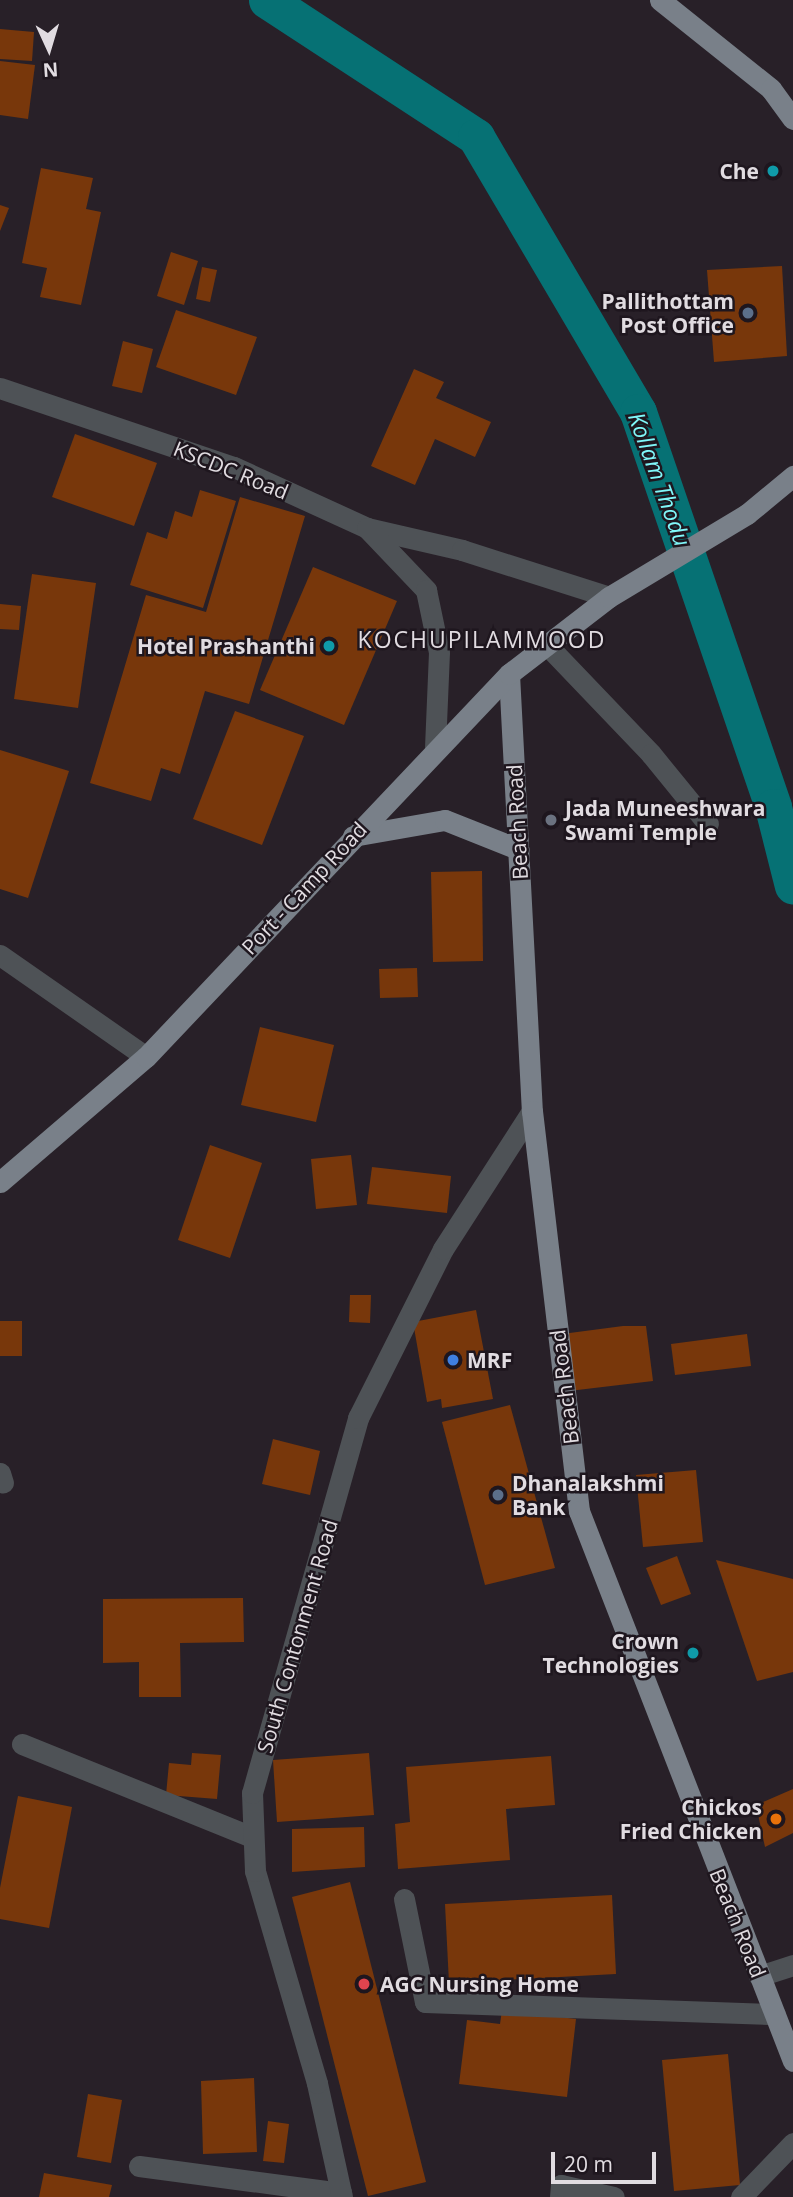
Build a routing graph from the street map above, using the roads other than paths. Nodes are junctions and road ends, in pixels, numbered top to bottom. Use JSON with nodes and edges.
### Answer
{"nodes":[{"id":1,"x":660,"y":0,"type":"edge"},
{"id":2,"x":793,"y":119,"type":"edge"},
{"id":3,"x":0,"y":388,"type":"edge"},
{"id":4,"x":793,"y":476,"type":"edge"},
{"id":5,"x":367,"y":528,"type":"junction"},
{"id":6,"x":608,"y":597,"type":"junction"},
{"id":7,"x":545,"y":643,"type":"junction"},
{"id":8,"x":509,"y":674,"type":"junction"},
{"id":9,"x":435,"y":747,"type":"junction"},
{"id":10,"x":708,"y":824,"type":"dead end"},
{"id":11,"x":353,"y":836,"type":"junction"},
{"id":12,"x":518,"y":849,"type":"junction"},
{"id":13,"x":0,"y":955,"type":"edge"},
{"id":14,"x":146,"y":1057,"type":"junction"},
{"id":15,"x":532,"y":1111,"type":"junction"},
{"id":16,"x":0,"y":1182,"type":"edge"},
{"id":17,"x":22,"y":1744,"type":"dead end"},
{"id":18,"x":250,"y":1836,"type":"junction"},
{"id":19,"x":404,"y":1899,"type":"dead end"},
{"id":20,"x":793,"y":1965,"type":"edge"},
{"id":21,"x":759,"y":1976,"type":"junction"},
{"id":22,"x":775,"y":2014,"type":"junction"},
{"id":23,"x":793,"y":2061,"type":"edge"},
{"id":24,"x":793,"y":2143,"type":"edge"},
{"id":25,"x":138,"y":2166,"type":"dead end"},
{"id":26,"x":342,"y":2195,"type":"edge"},
{"id":27,"x":560,"y":2197,"type":"edge"},
{"id":28,"x":614,"y":2197,"type":"edge"},
{"id":29,"x":741,"y":2197,"type":"edge"}],
"edges":[{"from":1,"to":2,"type":"main road"},
{"from":3,"to":5,"type":"street","name":"KSCDC Road"},
{"from":4,"to":6,"type":"main road","name":"Port - Camp Road"},
{"from":5,"to":6,"type":"street","name":"KSCDC Road"},
{"from":5,"to":9,"type":"street"},
{"from":6,"to":7,"type":"main road","name":"Port - Camp Road"},
{"from":7,"to":8,"type":"main road","name":"Port - Camp Road"},
{"from":7,"to":10,"type":"street"},
{"from":8,"to":9,"type":"main road","name":"Port - Camp Road"},
{"from":8,"to":12,"type":"main road","name":"Beach Road"},
{"from":9,"to":11,"type":"main road","name":"Port - Camp Road"},
{"from":11,"to":12,"type":"main road"},
{"from":11,"to":14,"type":"main road","name":"Port - Camp Road"},
{"from":12,"to":15,"type":"main road","name":"Beach Road"},
{"from":13,"to":14,"type":"street"},
{"from":14,"to":16,"type":"main road","name":"Port - Camp Road"},
{"from":15,"to":18,"type":"street","name":"South Contonment Road"},
{"from":15,"to":21,"type":"main road","name":"Beach Road"},
{"from":17,"to":18,"type":"street"},
{"from":18,"to":26,"type":"street","name":"South Contonment Road"},
{"from":19,"to":22,"type":"street"},
{"from":20,"to":21,"type":"street"},
{"from":21,"to":22,"type":"main road","name":"Beach Road"},
{"from":22,"to":23,"type":"main road","name":"Beach Road"},
{"from":24,"to":29,"type":"street"},
{"from":25,"to":26,"type":"street"},
{"from":27,"to":28,"type":"street"}]}
